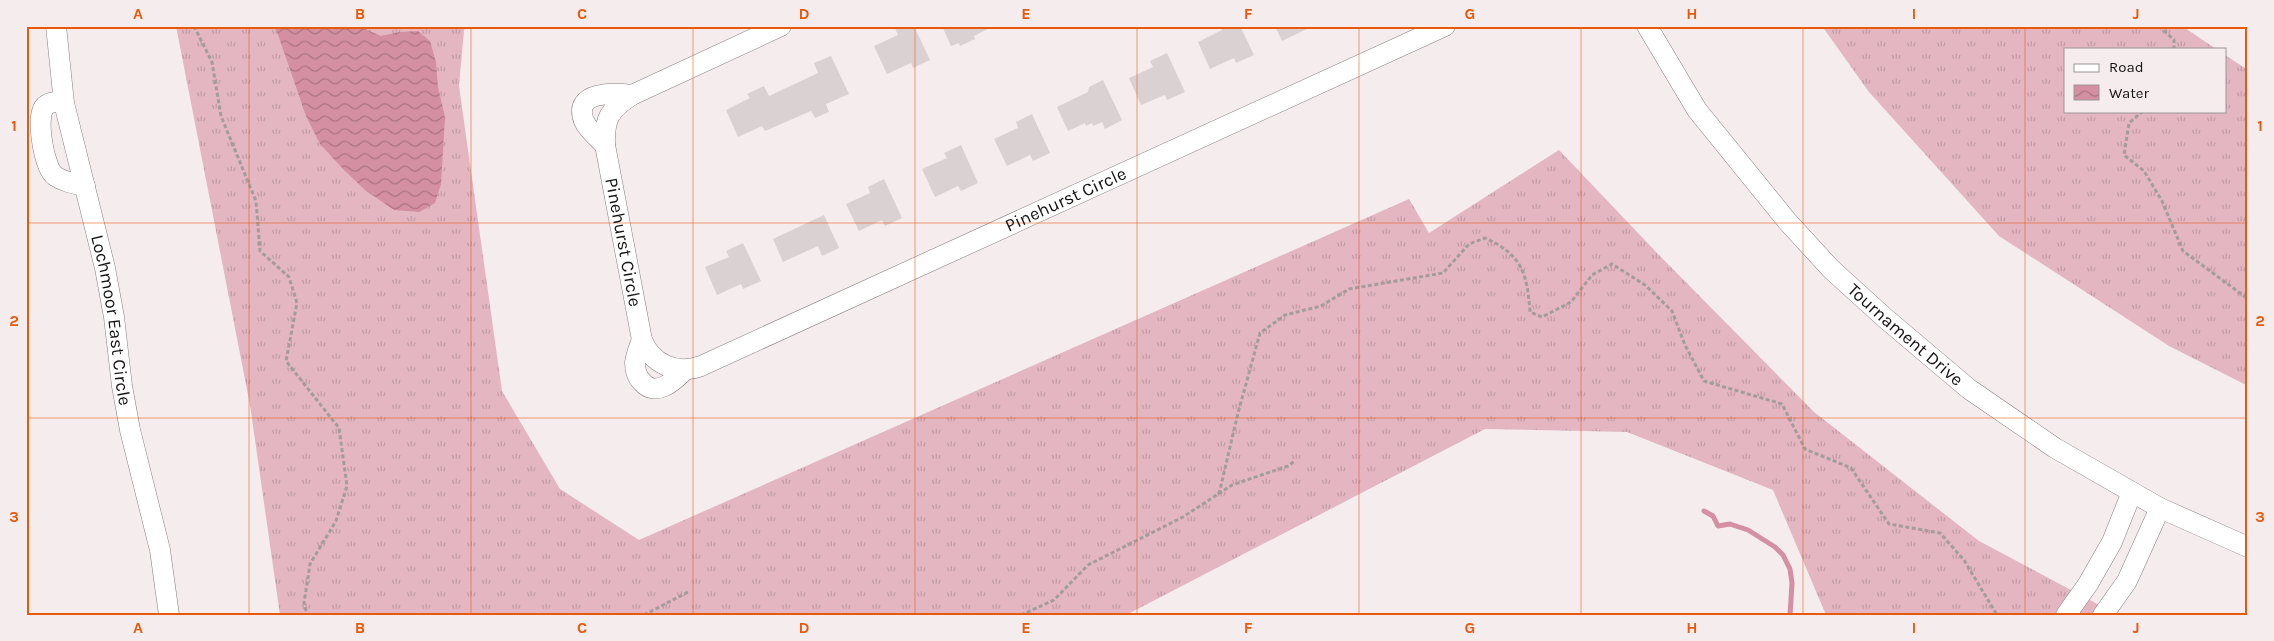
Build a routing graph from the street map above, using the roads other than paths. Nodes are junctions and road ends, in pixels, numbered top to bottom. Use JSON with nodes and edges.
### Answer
{"nodes":[{"id":1,"x":56,"y":26,"type":"edge"},
{"id":2,"x":781,"y":26,"type":"edge"},
{"id":3,"x":1445,"y":26,"type":"edge"},
{"id":4,"x":1646,"y":26,"type":"edge"},
{"id":5,"x":64,"y":102,"type":"junction"},
{"id":6,"x":85,"y":186,"type":"junction"},
{"id":7,"x":642,"y":340,"type":"junction"},
{"id":8,"x":685,"y":370,"type":"junction"},
{"id":9,"x":2132,"y":492,"type":"junction"},
{"id":10,"x":2160,"y":508,"type":"junction"},
{"id":11,"x":2248,"y":547,"type":"edge"},
{"id":12,"x":168,"y":615,"type":"edge"},
{"id":13,"x":2066,"y":615,"type":"edge"},
{"id":14,"x":2104,"y":615,"type":"edge"}],
"edges":[{"from":1,"to":5,"type":"street","name":"Lochmoor East Circle"},
{"from":2,"to":7,"type":"street","name":"Pinehurst Circle"},
{"from":3,"to":8,"type":"street","name":"Pinehurst Circle"},
{"from":4,"to":9,"type":"street","name":"Tournament Drive"},
{"from":5,"to":6,"type":"street","name":"Lochmoor East Circle"},
{"from":5,"to":6,"type":"street"},
{"from":6,"to":12,"type":"street","name":"Lochmoor East Circle"},
{"from":7,"to":8,"type":"street","name":"Pinehurst Circle"},
{"from":7,"to":8,"type":"street","name":"Pinehurst Circle"},
{"from":9,"to":10,"type":"street","name":"Tournament Drive"},
{"from":9,"to":13,"type":"street"},
{"from":10,"to":11,"type":"street","name":"Tournament Drive"},
{"from":10,"to":14,"type":"street"}]}
